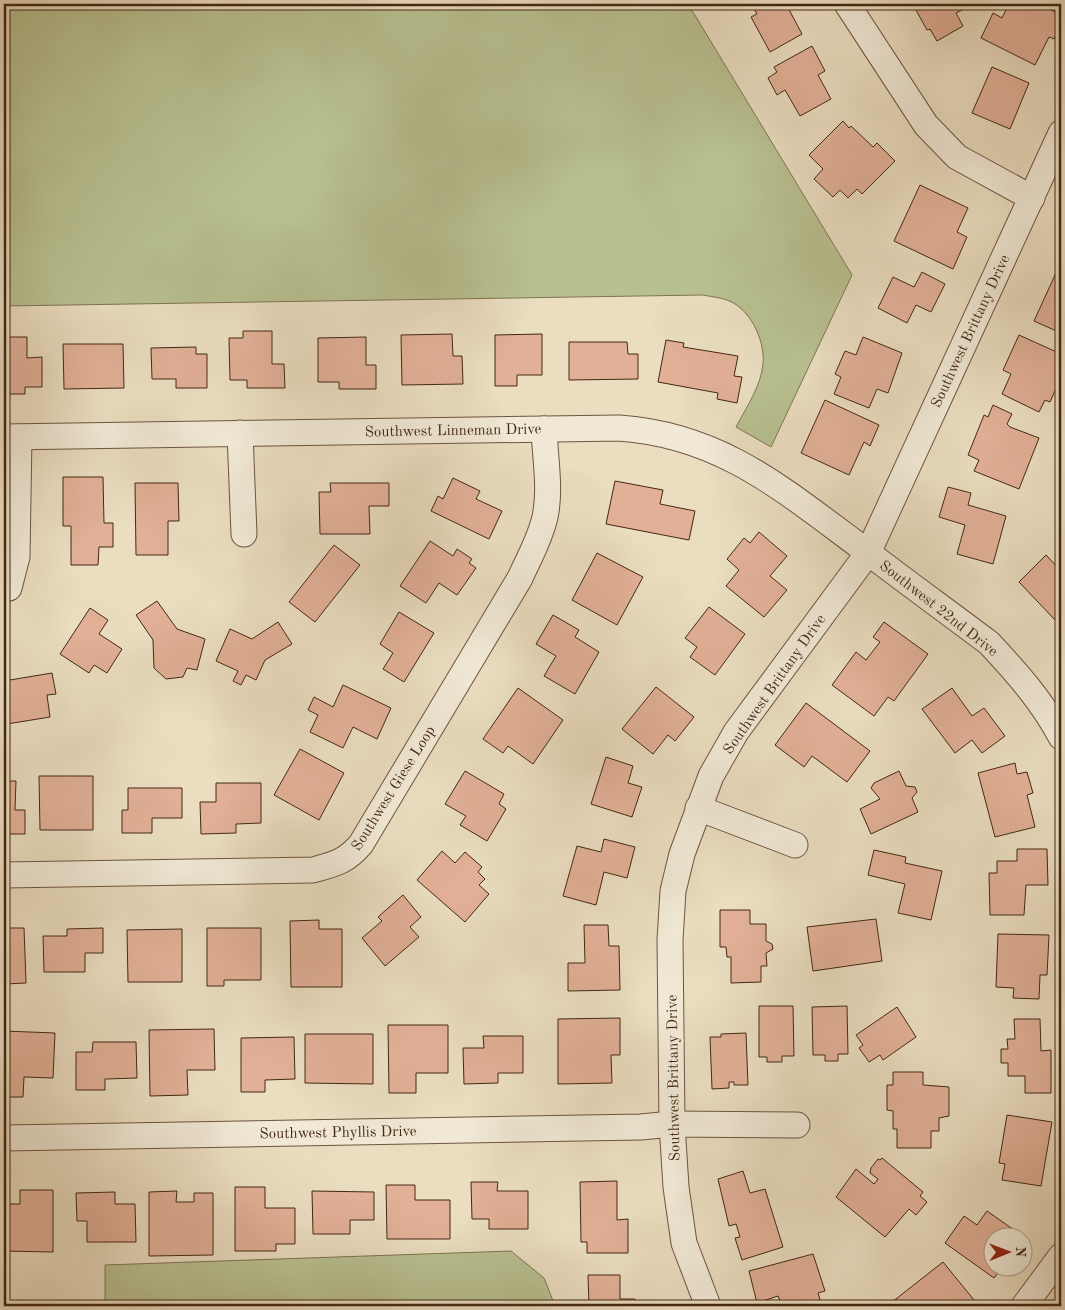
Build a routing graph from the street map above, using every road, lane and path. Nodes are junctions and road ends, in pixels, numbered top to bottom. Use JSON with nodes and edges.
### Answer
{"nodes":[{"id":1,"x":847,"y":4,"type":"edge"},
{"id":2,"x":1061,"y":133,"type":"edge"},
{"id":3,"x":1032,"y":198,"type":"junction"},
{"id":4,"x":544,"y":429,"type":"junction"},
{"id":5,"x":240,"y":433,"type":"junction"},
{"id":6,"x":11,"y":437,"type":"edge"},
{"id":7,"x":244,"y":534,"type":"dead end"},
{"id":8,"x":868,"y":553,"type":"junction"},
{"id":9,"x":9,"y":588,"type":"dead end"},
{"id":10,"x":1061,"y":737,"type":"edge"},
{"id":11,"x":698,"y":808,"type":"junction"},
{"id":12,"x":795,"y":845,"type":"dead end"},
{"id":13,"x":4,"y":875,"type":"edge"},
{"id":14,"x":672,"y":1124,"type":"junction"},
{"id":15,"x":797,"y":1125,"type":"dead end"},
{"id":16,"x":4,"y":1138,"type":"edge"},
{"id":17,"x":1061,"y":1256,"type":"edge"},
{"id":18,"x":708,"y":1306,"type":"edge"},
{"id":19,"x":1024,"y":1306,"type":"edge"}],
"edges":[{"from":1,"to":3,"type":"street"},
{"from":2,"to":3,"type":"street","name":"Southwest Brittany Drive"},
{"from":3,"to":8,"type":"street","name":"Southwest Brittany Drive"},
{"from":4,"to":5,"type":"street","name":"Southwest Linneman Drive"},
{"from":4,"to":8,"type":"street","name":"Southwest Linneman Drive"},
{"from":4,"to":13,"type":"street","name":"Southwest Giese Loop"},
{"from":5,"to":6,"type":"street","name":"Southwest Linneman Drive"},
{"from":5,"to":7,"type":"street"},
{"from":6,"to":9,"type":"street"},
{"from":8,"to":10,"type":"street","name":"Southwest 22nd Drive"},
{"from":8,"to":11,"type":"street","name":"Southwest Brittany Drive"},
{"from":11,"to":12,"type":"street"},
{"from":11,"to":14,"type":"street","name":"Southwest Brittany Drive"},
{"from":14,"to":15,"type":"street","name":"Southwest Phyllis Drive"},
{"from":14,"to":16,"type":"street","name":"Southwest Phyllis Drive"},
{"from":14,"to":18,"type":"street","name":"Southwest Brittany Drive"},
{"from":17,"to":19,"type":"street"}]}
